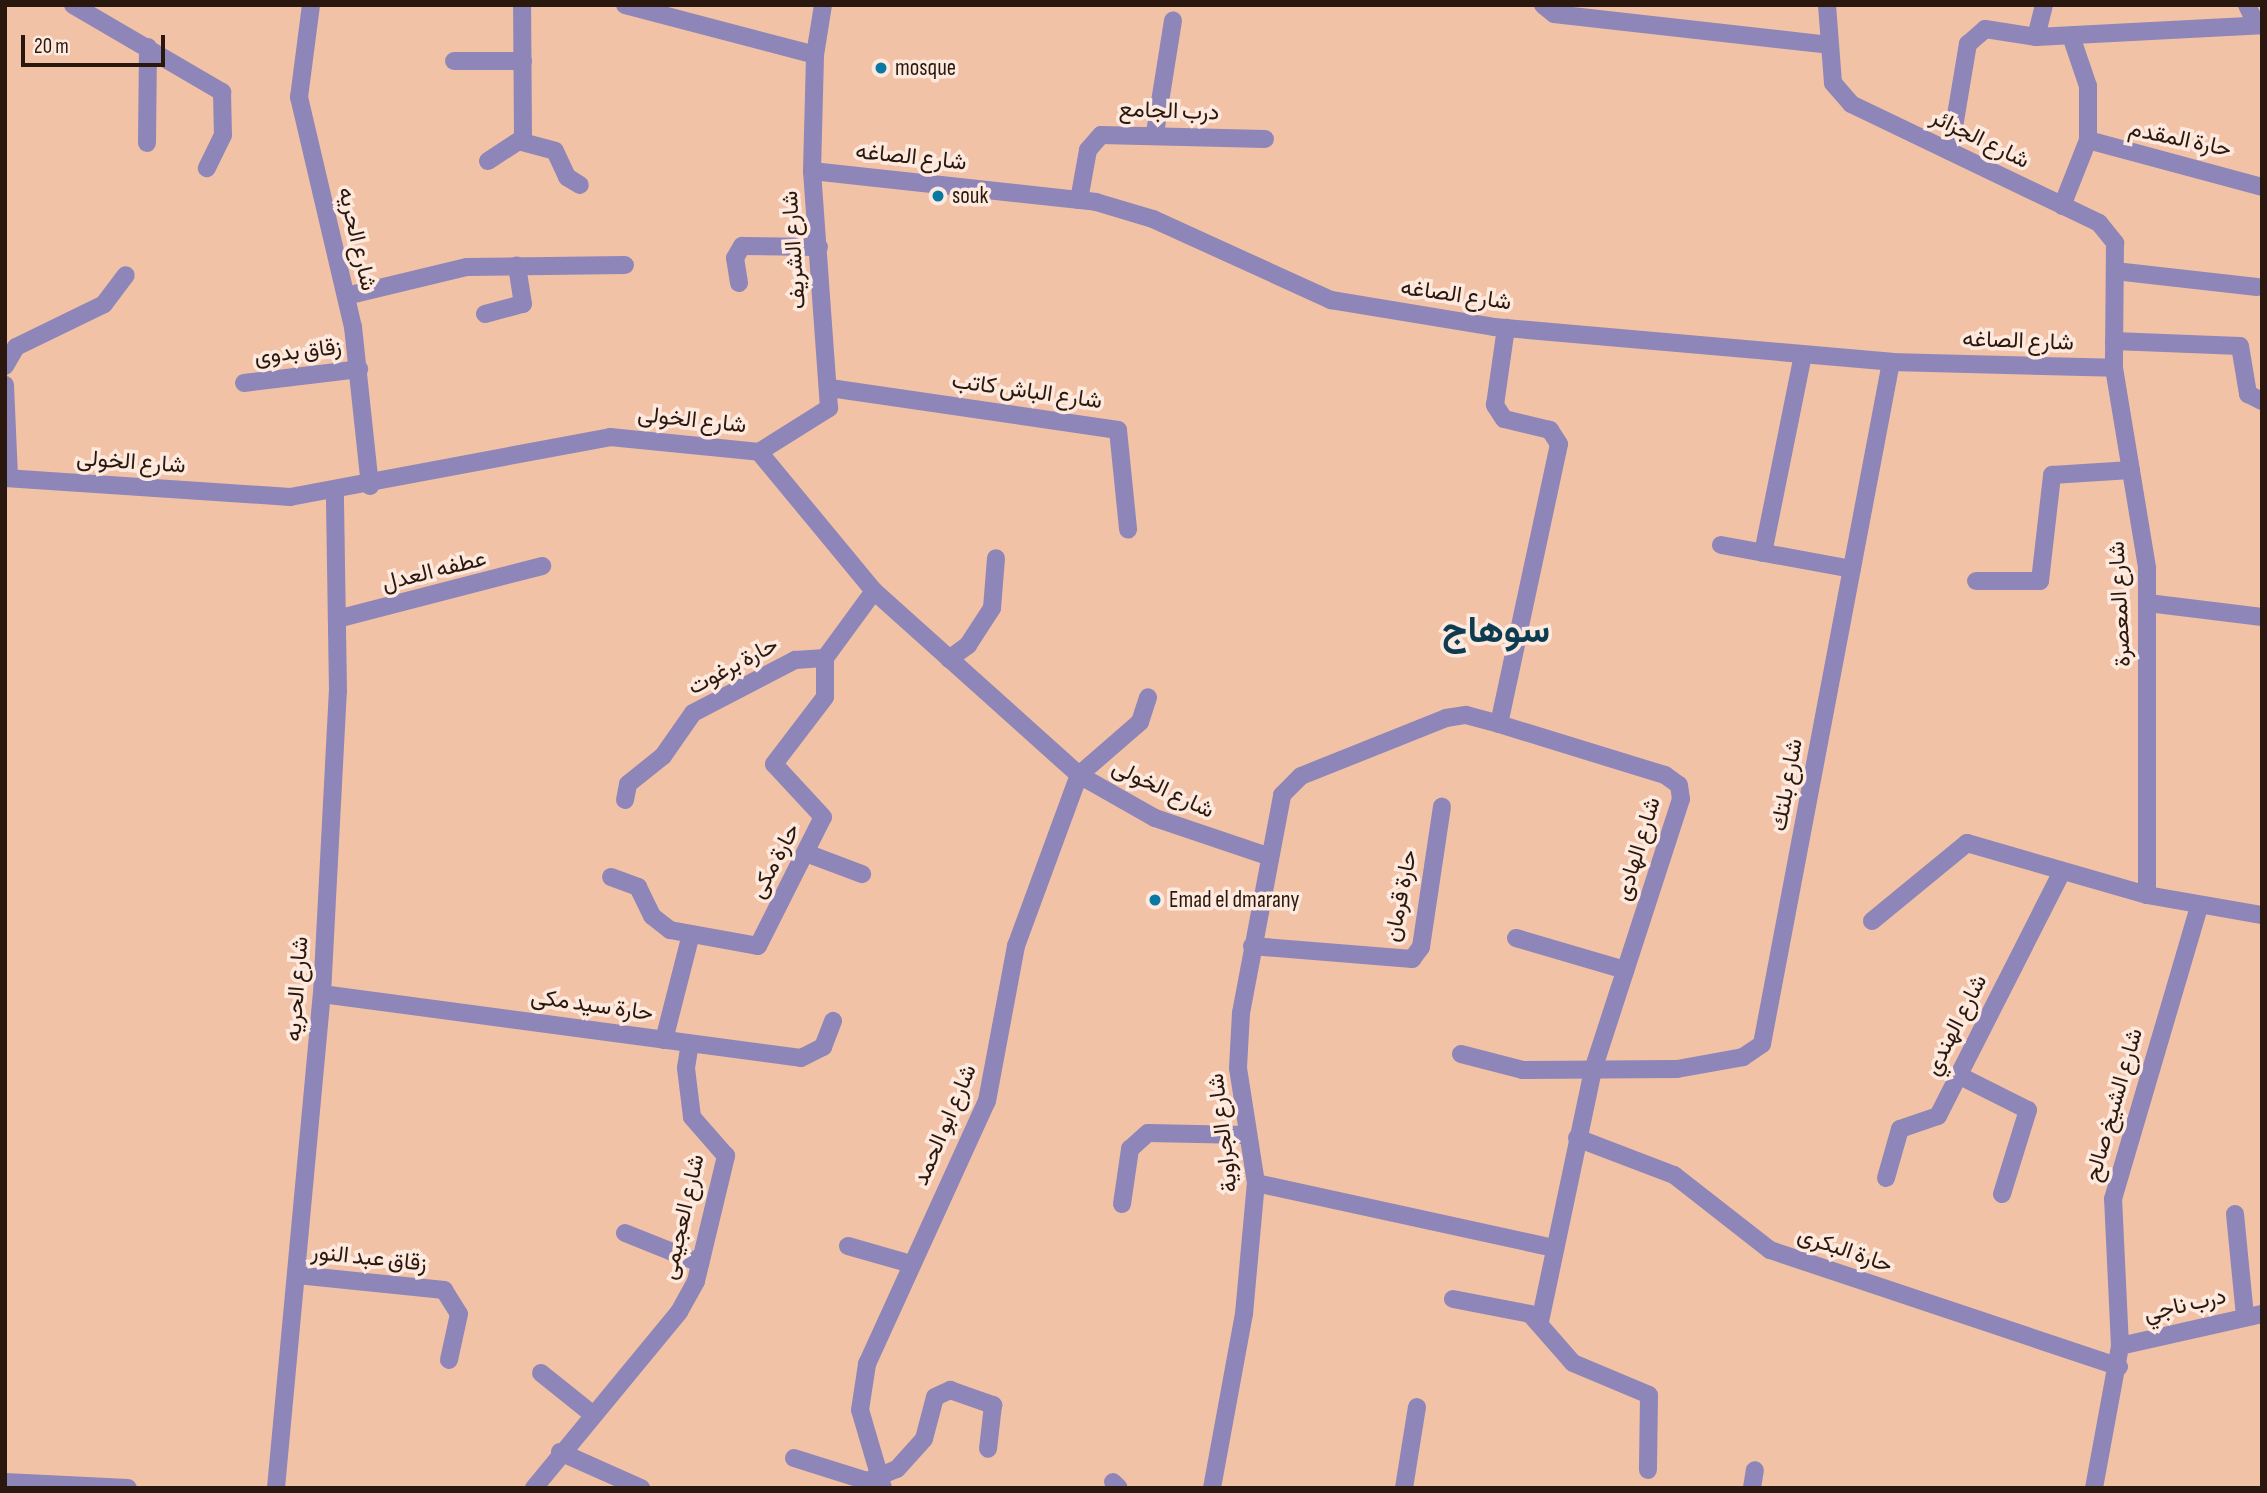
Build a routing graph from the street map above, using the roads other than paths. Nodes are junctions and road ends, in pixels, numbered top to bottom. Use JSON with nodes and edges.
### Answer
{"nodes":[{"id":1,"x":73,"y":5,"type":"edge"},
{"id":2,"x":312,"y":5,"type":"edge"},
{"id":3,"x":522,"y":5,"type":"edge"},
{"id":4,"x":625,"y":5,"type":"edge"},
{"id":5,"x":823,"y":5,"type":"edge"},
{"id":6,"x":1543,"y":5,"type":"edge"},
{"id":7,"x":1826,"y":5,"type":"edge"},
{"id":8,"x":2043,"y":5,"type":"edge"},
{"id":9,"x":2247,"y":5,"type":"edge"},
{"id":10,"x":1173,"y":20,"type":"dead end"},
{"id":11,"x":2259,"y":25,"type":"edge"},
{"id":12,"x":2071,"y":36,"type":"junction"},
{"id":13,"x":2036,"y":37,"type":"junction"},
{"id":14,"x":1829,"y":45,"type":"junction"},
{"id":15,"x":148,"y":47,"type":"junction"},
{"id":16,"x":815,"y":55,"type":"junction"},
{"id":17,"x":454,"y":61,"type":"dead end"},
{"id":18,"x":523,"y":61,"type":"junction"},
{"id":19,"x":1155,"y":133,"type":"junction"},
{"id":20,"x":1265,"y":139,"type":"dead end"},
{"id":21,"x":2088,"y":140,"type":"junction"},
{"id":22,"x":522,"y":142,"type":"junction"},
{"id":23,"x":146,"y":143,"type":"dead end"},
{"id":24,"x":1950,"y":151,"type":"junction"},
{"id":25,"x":488,"y":161,"type":"dead end"},
{"id":26,"x":207,"y":168,"type":"dead end"},
{"id":27,"x":812,"y":171,"type":"junction"},
{"id":28,"x":580,"y":185,"type":"dead end"},
{"id":29,"x":2262,"y":187,"type":"edge"},
{"id":30,"x":1079,"y":201,"type":"junction"},
{"id":31,"x":2062,"y":206,"type":"junction"},
{"id":32,"x":819,"y":247,"type":"junction"},
{"id":33,"x":517,"y":265,"type":"junction"},
{"id":34,"x":625,"y":265,"type":"dead end"},
{"id":35,"x":2115,"y":271,"type":"junction"},
{"id":36,"x":126,"y":275,"type":"dead end"},
{"id":37,"x":740,"y":283,"type":"dead end"},
{"id":38,"x":2257,"y":286,"type":"dead end"},
{"id":39,"x":346,"y":296,"type":"junction"},
{"id":40,"x":485,"y":314,"type":"dead end"},
{"id":41,"x":1506,"y":328,"type":"junction"},
{"id":42,"x":2114,"y":341,"type":"junction"},
{"id":43,"x":1803,"y":355,"type":"junction"},
{"id":44,"x":1891,"y":362,"type":"junction"},
{"id":45,"x":5,"y":366,"type":"edge"},
{"id":46,"x":2114,"y":368,"type":"junction"},
{"id":47,"x":359,"y":369,"type":"junction"},
{"id":48,"x":244,"y":383,"type":"dead end"},
{"id":49,"x":5,"y":385,"type":"edge"},
{"id":50,"x":830,"y":388,"type":"junction"},
{"id":51,"x":2262,"y":401,"type":"edge"},
{"id":52,"x":759,"y":452,"type":"junction"},
{"id":53,"x":2131,"y":470,"type":"junction"},
{"id":54,"x":7,"y":478,"type":"edge"},
{"id":55,"x":370,"y":486,"type":"junction"},
{"id":56,"x":335,"y":493,"type":"junction"},
{"id":57,"x":1128,"y":529,"type":"dead end"},
{"id":58,"x":1721,"y":545,"type":"dead end"},
{"id":59,"x":1763,"y":553,"type":"junction"},
{"id":60,"x":996,"y":558,"type":"dead end"},
{"id":61,"x":542,"y":566,"type":"dead end"},
{"id":62,"x":1852,"y":569,"type":"junction"},
{"id":63,"x":1976,"y":581,"type":"dead end"},
{"id":64,"x":874,"y":591,"type":"junction"},
{"id":65,"x":2148,"y":603,"type":"junction"},
{"id":66,"x":2262,"y":617,"type":"edge"},
{"id":67,"x":337,"y":619,"type":"junction"},
{"id":68,"x":825,"y":658,"type":"junction"},
{"id":69,"x":949,"y":659,"type":"junction"},
{"id":70,"x":1148,"y":697,"type":"dead end"},
{"id":71,"x":1499,"y":724,"type":"junction"},
{"id":72,"x":1079,"y":775,"type":"junction"},
{"id":73,"x":625,"y":800,"type":"dead end"},
{"id":74,"x":1442,"y":807,"type":"dead end"},
{"id":75,"x":807,"y":853,"type":"junction"},
{"id":76,"x":1267,"y":856,"type":"junction"},
{"id":77,"x":2062,"y":872,"type":"junction"},
{"id":78,"x":862,"y":874,"type":"dead end"},
{"id":79,"x":611,"y":877,"type":"dead end"},
{"id":80,"x":2147,"y":895,"type":"junction"},
{"id":81,"x":2199,"y":906,"type":"junction"},
{"id":82,"x":2262,"y":915,"type":"edge"},
{"id":83,"x":1872,"y":921,"type":"dead end"},
{"id":84,"x":691,"y":934,"type":"junction"},
{"id":85,"x":1516,"y":938,"type":"dead end"},
{"id":86,"x":1252,"y":946,"type":"junction"},
{"id":87,"x":1625,"y":971,"type":"junction"},
{"id":88,"x":322,"y":994,"type":"junction"},
{"id":89,"x":834,"y":1021,"type":"dead end"},
{"id":90,"x":664,"y":1040,"type":"junction"},
{"id":91,"x":690,"y":1044,"type":"junction"},
{"id":92,"x":1461,"y":1054,"type":"dead end"},
{"id":93,"x":1593,"y":1070,"type":"junction"},
{"id":94,"x":1958,"y":1074,"type":"junction"},
{"id":95,"x":1246,"y":1135,"type":"junction"},
{"id":96,"x":1577,"y":1138,"type":"junction"},
{"id":97,"x":1886,"y":1178,"type":"dead end"},
{"id":98,"x":1256,"y":1183,"type":"junction"},
{"id":99,"x":2002,"y":1194,"type":"dead end"},
{"id":100,"x":1122,"y":1204,"type":"dead end"},
{"id":101,"x":2235,"y":1214,"type":"dead end"},
{"id":102,"x":625,"y":1233,"type":"dead end"},
{"id":103,"x":848,"y":1246,"type":"dead end"},
{"id":104,"x":1555,"y":1248,"type":"junction"},
{"id":105,"x":700,"y":1263,"type":"junction"},
{"id":106,"x":911,"y":1264,"type":"junction"},
{"id":107,"x":297,"y":1275,"type":"junction"},
{"id":108,"x":1453,"y":1299,"type":"dead end"},
{"id":109,"x":2253,"y":1315,"type":"edge"},
{"id":110,"x":1540,"y":1322,"type":"junction"},
{"id":111,"x":2120,"y":1346,"type":"junction"},
{"id":112,"x":449,"y":1360,"type":"dead end"},
{"id":113,"x":2119,"y":1367,"type":"junction"},
{"id":114,"x":541,"y":1373,"type":"dead end"},
{"id":115,"x":1418,"y":1407,"type":"dead end"},
{"id":116,"x":591,"y":1413,"type":"junction"},
{"id":117,"x":988,"y":1449,"type":"dead end"},
{"id":118,"x":560,"y":1452,"type":"junction"},
{"id":119,"x":794,"y":1458,"type":"dead end"},
{"id":120,"x":1648,"y":1470,"type":"dead end"},
{"id":121,"x":5,"y":1482,"type":"edge"},
{"id":122,"x":881,"y":1482,"type":"edge"},
{"id":123,"x":128,"y":1488,"type":"edge"},
{"id":124,"x":276,"y":1488,"type":"edge"},
{"id":125,"x":534,"y":1488,"type":"edge"},
{"id":126,"x":641,"y":1488,"type":"edge"},
{"id":127,"x":1212,"y":1488,"type":"edge"},
{"id":128,"x":1404,"y":1488,"type":"edge"},
{"id":129,"x":2094,"y":1488,"type":"edge"}],
"edges":[{"from":1,"to":15,"type":"street"},
{"from":2,"to":39,"type":"street","name":"شارع الحريه"},
{"from":3,"to":18,"type":"street"},
{"from":4,"to":16,"type":"street"},
{"from":5,"to":16,"type":"street","name":"شارع الشريف"},
{"from":6,"to":14,"type":"street"},
{"from":7,"to":14,"type":"street","name":"شارع الجزائر"},
{"from":8,"to":13,"type":"street"},
{"from":9,"to":11,"type":"street"},
{"from":10,"to":19,"type":"street"},
{"from":11,"to":12,"type":"street"},
{"from":12,"to":13,"type":"street"},
{"from":12,"to":21,"type":"street"},
{"from":13,"to":24,"type":"street"},
{"from":14,"to":24,"type":"street","name":"شارع الجزائر"},
{"from":15,"to":23,"type":"street"},
{"from":15,"to":26,"type":"street"},
{"from":16,"to":27,"type":"street","name":"شارع الشريف"},
{"from":17,"to":18,"type":"street"},
{"from":18,"to":22,"type":"street"},
{"from":19,"to":20,"type":"street","name":"درب الجامع"},
{"from":19,"to":30,"type":"street","name":"درب الجامع"},
{"from":21,"to":29,"type":"street","name":"حارة المقدم"},
{"from":21,"to":31,"type":"street"},
{"from":22,"to":25,"type":"street"},
{"from":22,"to":28,"type":"street"},
{"from":24,"to":31,"type":"street","name":"شارع الجزائر"},
{"from":27,"to":30,"type":"street","name":"شارع الصاغه"},
{"from":27,"to":32,"type":"street","name":"شارع الشريف"},
{"from":30,"to":41,"type":"street","name":"شارع الصاغه"},
{"from":31,"to":35,"type":"street","name":"شارع الجزائر"},
{"from":32,"to":37,"type":"street"},
{"from":32,"to":50,"type":"street","name":"شارع الشريف"},
{"from":33,"to":34,"type":"street"},
{"from":33,"to":39,"type":"street"},
{"from":33,"to":40,"type":"street"},
{"from":35,"to":38,"type":"street"},
{"from":35,"to":42,"type":"street","name":"شارع المعصرة"},
{"from":36,"to":45,"type":"street"},
{"from":39,"to":47,"type":"street","name":"شارع الحريه"},
{"from":41,"to":43,"type":"street","name":"شارع الصاغه"},
{"from":41,"to":71,"type":"street"},
{"from":42,"to":46,"type":"street","name":"شارع المعصرة"},
{"from":42,"to":51,"type":"street"},
{"from":43,"to":44,"type":"street","name":"شارع الصاغه"},
{"from":43,"to":59,"type":"street"},
{"from":44,"to":46,"type":"street","name":"شارع الصاغه"},
{"from":44,"to":62,"type":"street","name":"شارع بلتك"},
{"from":46,"to":53,"type":"street","name":"شارع المعصرة"},
{"from":47,"to":48,"type":"street","name":"زقاق بدوى"},
{"from":47,"to":55,"type":"street","name":"شارع الحريه"},
{"from":49,"to":54,"type":"street"},
{"from":50,"to":52,"type":"street","name":"شارع الشريف"},
{"from":50,"to":57,"type":"street","name":"شارع الباش كاتب"},
{"from":52,"to":55,"type":"street","name":"شارع الخولى"},
{"from":52,"to":64,"type":"street","name":"شارع الخولى"},
{"from":53,"to":63,"type":"street"},
{"from":53,"to":65,"type":"street","name":"شارع المعصرة"},
{"from":54,"to":56,"type":"street","name":"شارع الخولى"},
{"from":55,"to":56,"type":"street","name":"شارع الخولى"},
{"from":56,"to":67,"type":"street","name":"شارع الحريه"},
{"from":58,"to":59,"type":"street"},
{"from":59,"to":62,"type":"street"},
{"from":60,"to":69,"type":"street"},
{"from":61,"to":67,"type":"street","name":"عطفه العدل"},
{"from":62,"to":93,"type":"street","name":"شارع بلتك"},
{"from":64,"to":68,"type":"street"},
{"from":64,"to":69,"type":"street","name":"شارع الخولى"},
{"from":65,"to":66,"type":"street"},
{"from":65,"to":80,"type":"street","name":"شارع المعصرة"},
{"from":67,"to":88,"type":"street","name":"شارع الحريه"},
{"from":68,"to":73,"type":"street","name":"حارة برغوت"},
{"from":68,"to":75,"type":"street","name":"حارة مكى"},
{"from":69,"to":72,"type":"street","name":"شارع الخولى"},
{"from":70,"to":72,"type":"street"},
{"from":71,"to":76,"type":"street","name":"شارع الهادى"},
{"from":71,"to":87,"type":"street","name":"شارع الهادى"},
{"from":72,"to":76,"type":"street","name":"شارع الخولى"},
{"from":72,"to":106,"type":"street","name":"شارع ابو الحمد"},
{"from":74,"to":86,"type":"street","name":"حارة قرمان"},
{"from":75,"to":78,"type":"street"},
{"from":75,"to":84,"type":"street","name":"حارة مكى"},
{"from":76,"to":86,"type":"street","name":"شارع الجراوية"},
{"from":77,"to":80,"type":"street"},
{"from":77,"to":83,"type":"street"},
{"from":77,"to":94,"type":"street","name":"شارع الهندي"},
{"from":79,"to":84,"type":"street","name":"حارة مكى"},
{"from":80,"to":81,"type":"street"},
{"from":81,"to":82,"type":"street"},
{"from":81,"to":111,"type":"street","name":"شارع الشيخ صالح"},
{"from":84,"to":90,"type":"street"},
{"from":85,"to":87,"type":"street"},
{"from":86,"to":95,"type":"street","name":"شارع الجراوية"},
{"from":87,"to":93,"type":"street","name":"شارع الهادى"},
{"from":88,"to":90,"type":"street","name":"حارة سيد مكى"},
{"from":88,"to":107,"type":"street","name":"شارع الحريه"},
{"from":89,"to":91,"type":"street","name":"حارة سيد مكى"},
{"from":90,"to":91,"type":"street","name":"حارة سيد مكى"},
{"from":91,"to":105,"type":"street","name":"شارع العجيمى"},
{"from":92,"to":93,"type":"street"},
{"from":93,"to":96,"type":"street","name":"شارع الهادى"},
{"from":94,"to":97,"type":"street","name":"شارع الهندي"},
{"from":94,"to":99,"type":"street"},
{"from":95,"to":98,"type":"street","name":"شارع الجراوية"},
{"from":95,"to":100,"type":"street"},
{"from":96,"to":104,"type":"street","name":"شارع الهادى"},
{"from":96,"to":113,"type":"street","name":"حارة البكرى"},
{"from":98,"to":104,"type":"street"},
{"from":98,"to":127,"type":"street","name":"شارع الجراوية"},
{"from":101,"to":109,"type":"street"},
{"from":102,"to":105,"type":"street"},
{"from":103,"to":106,"type":"street"},
{"from":104,"to":110,"type":"street","name":"شارع الهادى"},
{"from":105,"to":116,"type":"street","name":"شارع العجيمى"},
{"from":106,"to":122,"type":"street","name":"شارع ابو الحمد"},
{"from":107,"to":112,"type":"street","name":"زقاق عبد النور"},
{"from":107,"to":124,"type":"street","name":"شارع الحريه"},
{"from":108,"to":110,"type":"street"},
{"from":109,"to":111,"type":"street","name":"درب ناجي"},
{"from":110,"to":120,"type":"street"},
{"from":111,"to":113,"type":"street","name":"شارع الشيخ صالح"},
{"from":113,"to":129,"type":"street","name":"شارع الشيخ صالح"},
{"from":114,"to":116,"type":"street"},
{"from":115,"to":128,"type":"street"},
{"from":116,"to":118,"type":"street","name":"شارع العجيمى"},
{"from":117,"to":122,"type":"street"},
{"from":118,"to":125,"type":"street","name":"شارع العجيمى"},
{"from":118,"to":126,"type":"street"},
{"from":119,"to":122,"type":"street"},
{"from":121,"to":123,"type":"street"}]}
